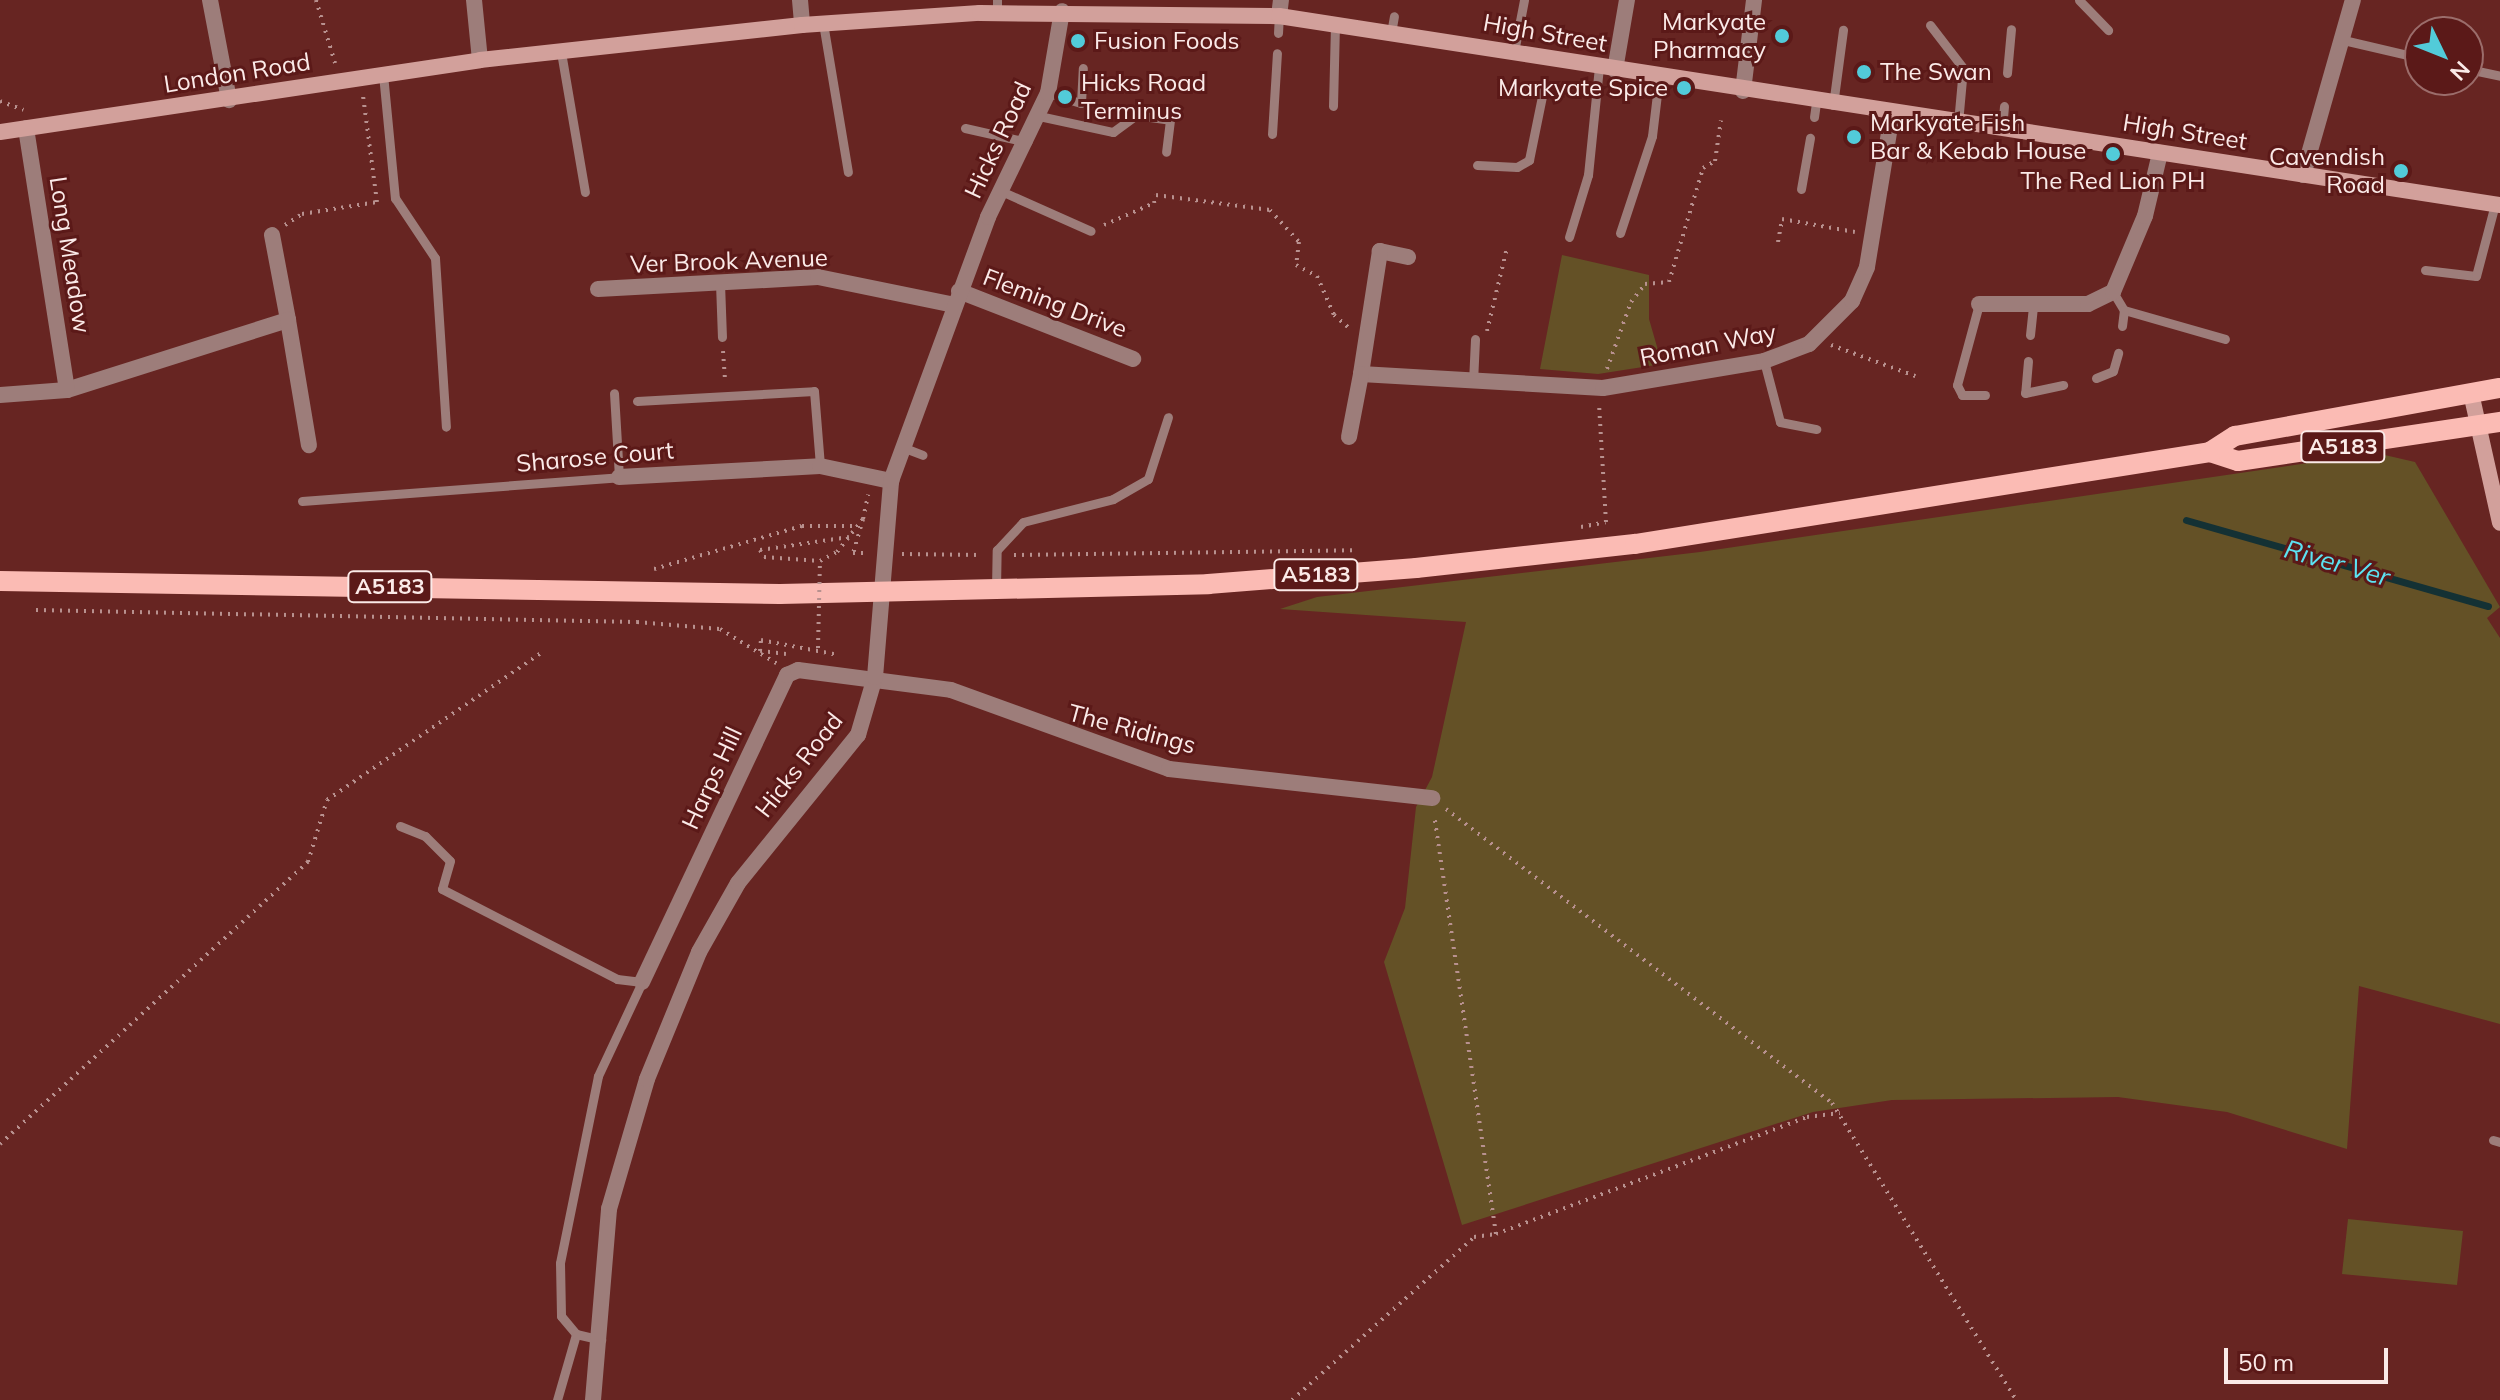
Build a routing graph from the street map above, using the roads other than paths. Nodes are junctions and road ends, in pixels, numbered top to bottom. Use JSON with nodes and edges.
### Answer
{"nodes":[{"id":1,"x":210,"y":0,"type":"edge"},
{"id":2,"x":474,"y":0,"type":"edge"},
{"id":3,"x":800,"y":0,"type":"edge"},
{"id":4,"x":1524,"y":0,"type":"edge"},
{"id":5,"x":1627,"y":0,"type":"edge"},
{"id":6,"x":1754,"y":0,"type":"edge"},
{"id":7,"x":2079,"y":0,"type":"edge"},
{"id":8,"x":2353,"y":0,"type":"edge"},
{"id":9,"x":997,"y":6,"type":"edge"},
{"id":10,"x":1104,"y":6,"type":"edge"},
{"id":11,"x":1062,"y":11,"type":"junction"},
{"id":12,"x":1279,"y":16,"type":"edge"},
{"id":13,"x":823,"y":23,"type":"junction"},
{"id":14,"x":1335,"y":24,"type":"junction"},
{"id":15,"x":802,"y":25,"type":"junction"},
{"id":16,"x":1930,"y":25,"type":"dead end"},
{"id":17,"x":2011,"y":29,"type":"dead end"},
{"id":18,"x":1843,"y":30,"type":"dead end"},
{"id":19,"x":2108,"y":30,"type":"dead end"},
{"id":20,"x":2339,"y":39,"type":"junction"},
{"id":21,"x":561,"y":52,"type":"junction"},
{"id":22,"x":1514,"y":52,"type":"junction"},
{"id":23,"x":1277,"y":53,"type":"dead end"},
{"id":24,"x":2404,"y":54,"type":"edge"},
{"id":25,"x":480,"y":60,"type":"junction"},
{"id":26,"x":1083,"y":68,"type":"dead end"},
{"id":27,"x":1607,"y":68,"type":"junction"},
{"id":28,"x":2007,"y":73,"type":"dead end"},
{"id":29,"x":383,"y":74,"type":"junction"},
{"id":30,"x":1659,"y":77,"type":"junction"},
{"id":31,"x":1544,"y":86,"type":"dead end"},
{"id":32,"x":1743,"y":91,"type":"junction"},
{"id":33,"x":1048,"y":93,"type":"junction"},
{"id":34,"x":229,"y":100,"type":"junction"},
{"id":35,"x":1333,"y":106,"type":"dead end"},
{"id":36,"x":2004,"y":106,"type":"dead end"},
{"id":37,"x":1821,"y":108,"type":"junction"},
{"id":38,"x":1892,"y":114,"type":"junction"},
{"id":39,"x":1039,"y":116,"type":"junction"},
{"id":40,"x":1958,"y":123,"type":"junction"},
{"id":41,"x":26,"y":128,"type":"junction"},
{"id":42,"x":965,"y":128,"type":"dead end"},
{"id":43,"x":2002,"y":129,"type":"junction"},
{"id":44,"x":0,"y":132,"type":"edge"},
{"id":45,"x":1272,"y":134,"type":"dead end"},
{"id":46,"x":1810,"y":138,"type":"dead end"},
{"id":47,"x":1027,"y":142,"type":"junction"},
{"id":48,"x":1166,"y":152,"type":"dead end"},
{"id":49,"x":2160,"y":153,"type":"junction"},
{"id":50,"x":1477,"y":165,"type":"dead end"},
{"id":51,"x":848,"y":172,"type":"dead end"},
{"id":52,"x":2303,"y":175,"type":"junction"},
{"id":53,"x":1801,"y":189,"type":"dead end"},
{"id":54,"x":1001,"y":191,"type":"junction"},
{"id":55,"x":585,"y":192,"type":"dead end"},
{"id":56,"x":2498,"y":205,"type":"edge"},
{"id":57,"x":1091,"y":231,"type":"road end"},
{"id":58,"x":1620,"y":233,"type":"dead end"},
{"id":59,"x":272,"y":235,"type":"road end"},
{"id":60,"x":1569,"y":237,"type":"dead end"},
{"id":61,"x":1408,"y":257,"type":"dead end"},
{"id":62,"x":2425,"y":270,"type":"dead end"},
{"id":63,"x":720,"y":283,"type":"junction"},
{"id":64,"x":598,"y":289,"type":"dead end"},
{"id":65,"x":2113,"y":292,"type":"junction"},
{"id":66,"x":957,"y":298,"type":"junction"},
{"id":67,"x":1979,"y":304,"type":"joint"},
{"id":68,"x":2033,"y":304,"type":"junction"},
{"id":69,"x":2124,"y":310,"type":"junction"},
{"id":70,"x":288,"y":320,"type":"junction"},
{"id":71,"x":2122,"y":326,"type":"dead end"},
{"id":72,"x":2030,"y":335,"type":"dead end"},
{"id":73,"x":722,"y":337,"type":"road end"},
{"id":74,"x":1475,"y":339,"type":"road end"},
{"id":75,"x":2225,"y":339,"type":"dead end"},
{"id":76,"x":2118,"y":353,"type":"dead end"},
{"id":77,"x":1133,"y":359,"type":"dead end"},
{"id":78,"x":1764,"y":361,"type":"junction"},
{"id":79,"x":2028,"y":361,"type":"dead end"},
{"id":80,"x":1361,"y":374,"type":"junction"},
{"id":81,"x":2096,"y":378,"type":"dead end"},
{"id":82,"x":1473,"y":382,"type":"junction"},
{"id":83,"x":2063,"y":385,"type":"dead end"},
{"id":84,"x":2500,"y":388,"type":"edge"},
{"id":85,"x":67,"y":390,"type":"junction"},
{"id":86,"x":614,"y":393,"type":"dead end"},
{"id":87,"x":2471,"y":393,"type":"junction"},
{"id":88,"x":0,"y":395,"type":"edge"},
{"id":89,"x":1985,"y":395,"type":"dead end"},
{"id":90,"x":637,"y":401,"type":"dead end"},
{"id":91,"x":1168,"y":417,"type":"dead end"},
{"id":92,"x":2500,"y":422,"type":"edge"},
{"id":93,"x":446,"y":427,"type":"dead end"},
{"id":94,"x":2477,"y":427,"type":"junction"},
{"id":95,"x":1816,"y":429,"type":"dead end"},
{"id":96,"x":1349,"y":437,"type":"dead end"},
{"id":97,"x":309,"y":445,"type":"dead end"},
{"id":98,"x":902,"y":447,"type":"junction"},
{"id":99,"x":2210,"y":452,"type":"junction"},
{"id":100,"x":923,"y":455,"type":"dead end"},
{"id":101,"x":820,"y":466,"type":"junction"},
{"id":102,"x":619,"y":477,"type":"junction"},
{"id":103,"x":891,"y":481,"type":"junction"},
{"id":104,"x":302,"y":501,"type":"dead end"},
{"id":105,"x":2500,"y":523,"type":"edge"},
{"id":106,"x":0,"y":581,"type":"edge"},
{"id":107,"x":996,"y":592,"type":"junction"},
{"id":108,"x":882,"y":593,"type":"junction"},
{"id":109,"x":875,"y":677,"type":"junction"},
{"id":110,"x":1432,"y":798,"type":"road end"},
{"id":111,"x":400,"y":826,"type":"dead end"},
{"id":112,"x":642,"y":982,"type":"junction"},
{"id":113,"x":576,"y":1334,"type":"junction"},
{"id":114,"x":601,"y":1340,"type":"junction"},
{"id":115,"x":557,"y":1400,"type":"edge"},
{"id":116,"x":593,"y":1400,"type":"edge"}],
"edges":[{"from":1,"to":34,"type":"street"},
{"from":2,"to":25,"type":"street"},
{"from":3,"to":15,"type":"street"},
{"from":4,"to":22,"type":"lane"},
{"from":5,"to":27,"type":"street"},
{"from":6,"to":32,"type":"street"},
{"from":7,"to":19,"type":"lane"},
{"from":8,"to":20,"type":"street"},
{"from":9,"to":11,"type":"street","name":"High Street"},
{"from":9,"to":13,"type":"street","name":"High Street"},
{"from":10,"to":11,"type":"street","name":"High Street"},
{"from":10,"to":12,"type":"street","name":"High Street"},
{"from":11,"to":33,"type":"street","name":"Hicks Road"},
{"from":12,"to":14,"type":"street","name":"High Street"},
{"from":13,"to":15,"type":"street","name":"High Street"},
{"from":13,"to":51,"type":"lane"},
{"from":14,"to":22,"type":"street","name":"High Street"},
{"from":14,"to":35,"type":"lane"},
{"from":15,"to":21,"type":"street","name":"High Street"},
{"from":16,"to":40,"type":"lane"},
{"from":17,"to":28,"type":"lane"},
{"from":18,"to":37,"type":"lane"},
{"from":20,"to":24,"type":"lane"},
{"from":20,"to":52,"type":"street"},
{"from":21,"to":25,"type":"street","name":"High Street"},
{"from":21,"to":55,"type":"lane"},
{"from":22,"to":27,"type":"street","name":"High Street"},
{"from":23,"to":45,"type":"lane"},
{"from":25,"to":29,"type":"street","name":"London Road"},
{"from":26,"to":33,"type":"lane"},
{"from":27,"to":30,"type":"street","name":"High Street"},
{"from":27,"to":60,"type":"lane"},
{"from":29,"to":34,"type":"street","name":"London Road"},
{"from":29,"to":93,"type":"lane"},
{"from":30,"to":32,"type":"street","name":"High Street"},
{"from":30,"to":58,"type":"lane"},
{"from":31,"to":50,"type":"lane"},
{"from":32,"to":37,"type":"street","name":"High Street"},
{"from":33,"to":39,"type":"street","name":"Hicks Road"},
{"from":34,"to":41,"type":"street","name":"London Road"},
{"from":36,"to":43,"type":"lane"},
{"from":37,"to":38,"type":"street","name":"High Street"},
{"from":38,"to":40,"type":"street","name":"High Street"},
{"from":38,"to":78,"type":"street","name":"Roman Way"},
{"from":39,"to":47,"type":"street","name":"Hicks Road"},
{"from":39,"to":48,"type":"lane"},
{"from":40,"to":43,"type":"street","name":"High Street"},
{"from":41,"to":44,"type":"street","name":"London Road"},
{"from":41,"to":85,"type":"street","name":"Long Meadow"},
{"from":42,"to":47,"type":"lane"},
{"from":43,"to":49,"type":"street","name":"High Street"},
{"from":46,"to":53,"type":"lane"},
{"from":47,"to":54,"type":"street","name":"Hicks Road"},
{"from":49,"to":52,"type":"street","name":"High Street"},
{"from":49,"to":65,"type":"street"},
{"from":52,"to":56,"type":"street","name":"High Street"},
{"from":54,"to":57,"type":"lane"},
{"from":54,"to":66,"type":"street","name":"Hicks Road"},
{"from":56,"to":62,"type":"lane"},
{"from":59,"to":70,"type":"street"},
{"from":61,"to":80,"type":"street"},
{"from":63,"to":64,"type":"street","name":"Ver Brook Avenue"},
{"from":63,"to":66,"type":"street","name":"Ver Brook Avenue"},
{"from":63,"to":73,"type":"lane"},
{"from":65,"to":68,"type":"street"},
{"from":65,"to":69,"type":"lane"},
{"from":66,"to":77,"type":"street","name":"Fleming Drive"},
{"from":66,"to":98,"type":"street","name":"Hicks Road"},
{"from":67,"to":68,"type":"street"},
{"from":67,"to":89,"type":"lane"},
{"from":68,"to":72,"type":"lane"},
{"from":69,"to":71,"type":"lane"},
{"from":69,"to":75,"type":"lane"},
{"from":70,"to":85,"type":"street"},
{"from":70,"to":97,"type":"street"},
{"from":74,"to":82,"type":"lane"},
{"from":76,"to":81,"type":"lane"},
{"from":78,"to":82,"type":"street","name":"Roman Way"},
{"from":78,"to":95,"type":"lane"},
{"from":79,"to":83,"type":"lane"},
{"from":80,"to":82,"type":"street","name":"Roman Way"},
{"from":80,"to":96,"type":"street"},
{"from":84,"to":87,"type":"main road","number":"A5183"},
{"from":85,"to":88,"type":"street"},
{"from":86,"to":102,"type":"lane"},
{"from":87,"to":94,"type":"street"},
{"from":87,"to":99,"type":"main road","number":"A5183"},
{"from":90,"to":101,"type":"lane"},
{"from":91,"to":107,"type":"lane"},
{"from":92,"to":94,"type":"main road","number":"A5183"},
{"from":94,"to":99,"type":"main road","number":"A5183"},
{"from":94,"to":105,"type":"street"},
{"from":98,"to":100,"type":"lane"},
{"from":98,"to":103,"type":"street","name":"Hicks Road"},
{"from":99,"to":107,"type":"main road","number":"A5183"},
{"from":101,"to":102,"type":"street","name":"Sharose Court"},
{"from":101,"to":103,"type":"street","name":"Sharose Court"},
{"from":102,"to":104,"type":"lane","name":"Sharose Court"},
{"from":103,"to":108,"type":"street","name":"Hicks Road"},
{"from":106,"to":108,"type":"main road","number":"A5183"},
{"from":107,"to":108,"type":"main road","number":"A5183"},
{"from":108,"to":109,"type":"street","name":"Hicks Road"},
{"from":109,"to":110,"type":"street","name":"The Ridings"},
{"from":109,"to":112,"type":"street","name":"Harps Hill"},
{"from":109,"to":114,"type":"street","name":"Hicks Road"},
{"from":111,"to":112,"type":"lane"},
{"from":112,"to":113,"type":"lane"},
{"from":113,"to":114,"type":"lane"},
{"from":113,"to":115,"type":"lane"},
{"from":114,"to":116,"type":"street","name":"Hicks Road"}]}
